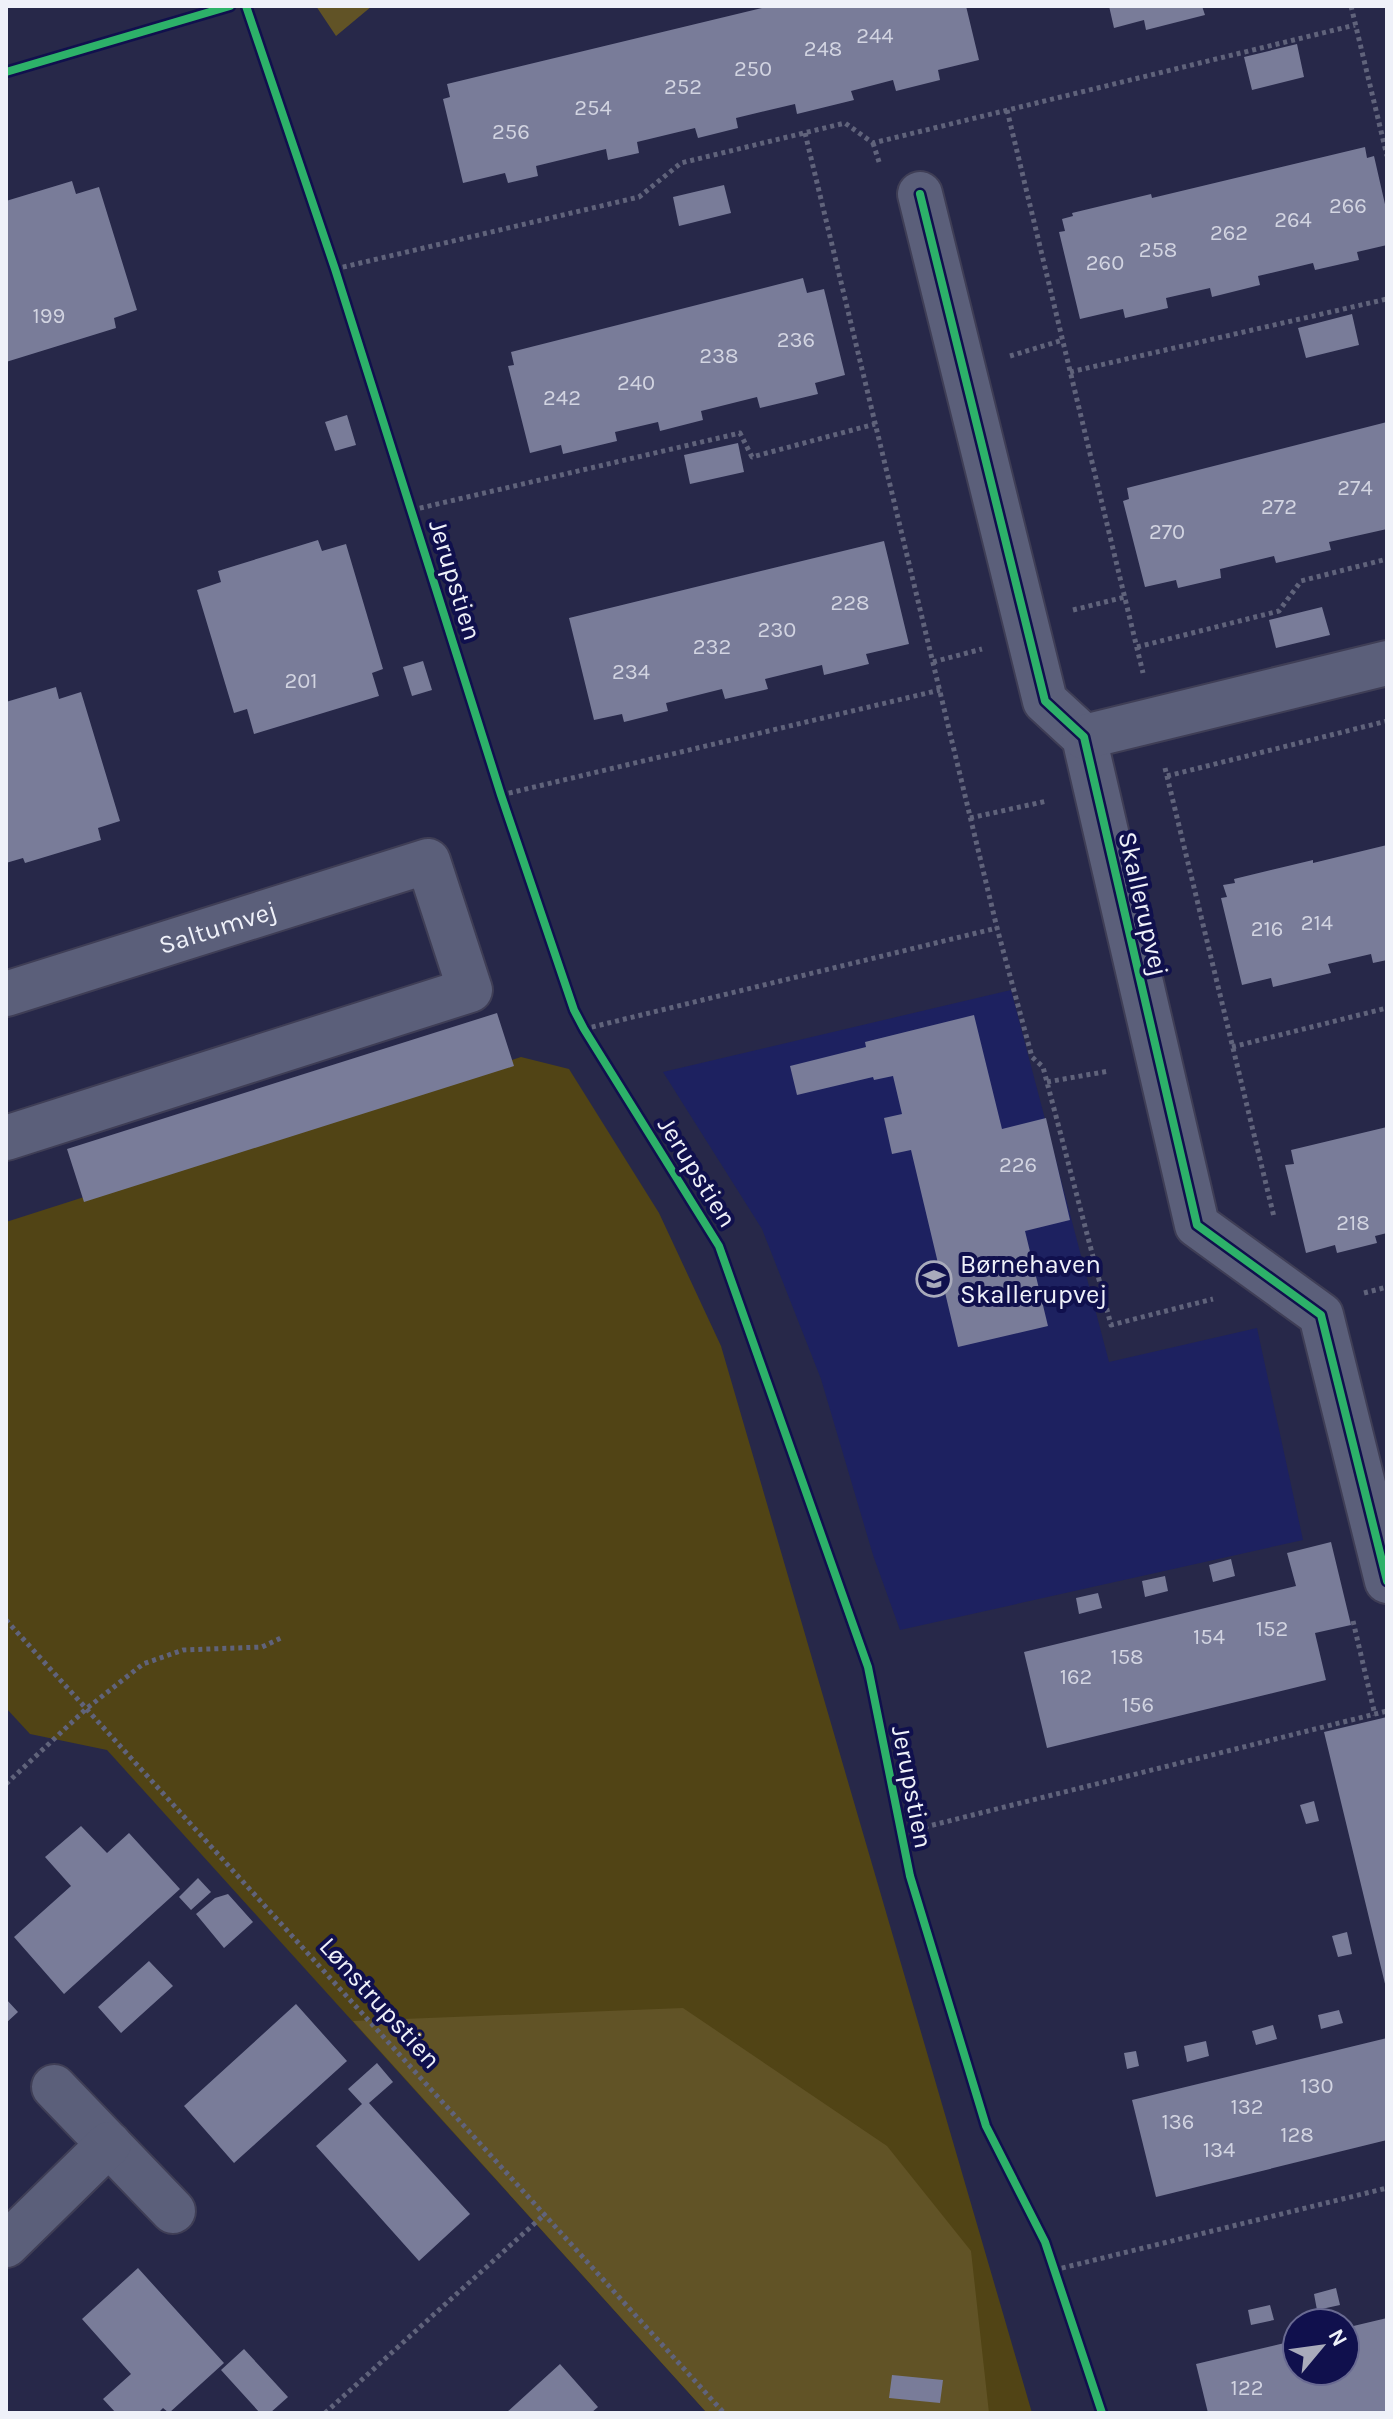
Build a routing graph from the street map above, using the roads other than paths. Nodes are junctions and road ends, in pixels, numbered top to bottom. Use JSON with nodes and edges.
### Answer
{"nodes":[{"id":1,"x":920,"y":194,"type":"dead end"},
{"id":2,"x":1387,"y":663,"type":"edge"},
{"id":3,"x":1084,"y":737,"type":"junction"},
{"id":4,"x":6,"y":994,"type":"edge"},
{"id":5,"x":6,"y":1138,"type":"edge"},
{"id":6,"x":1387,"y":1581,"type":"edge"},
{"id":7,"x":54,"y":2087,"type":"dead end"},
{"id":8,"x":109,"y":2144,"type":"junction"},
{"id":9,"x":173,"y":2211,"type":"dead end"},
{"id":10,"x":6,"y":2245,"type":"edge"}],
"edges":[{"from":1,"to":3,"type":"street"},
{"from":2,"to":3,"type":"street"},
{"from":3,"to":6,"type":"street","name":"Skallerupvej"},
{"from":4,"to":5,"type":"street","name":"Saltumvej"},
{"from":7,"to":8,"type":"street"},
{"from":8,"to":9,"type":"street"},
{"from":8,"to":10,"type":"street"}]}
